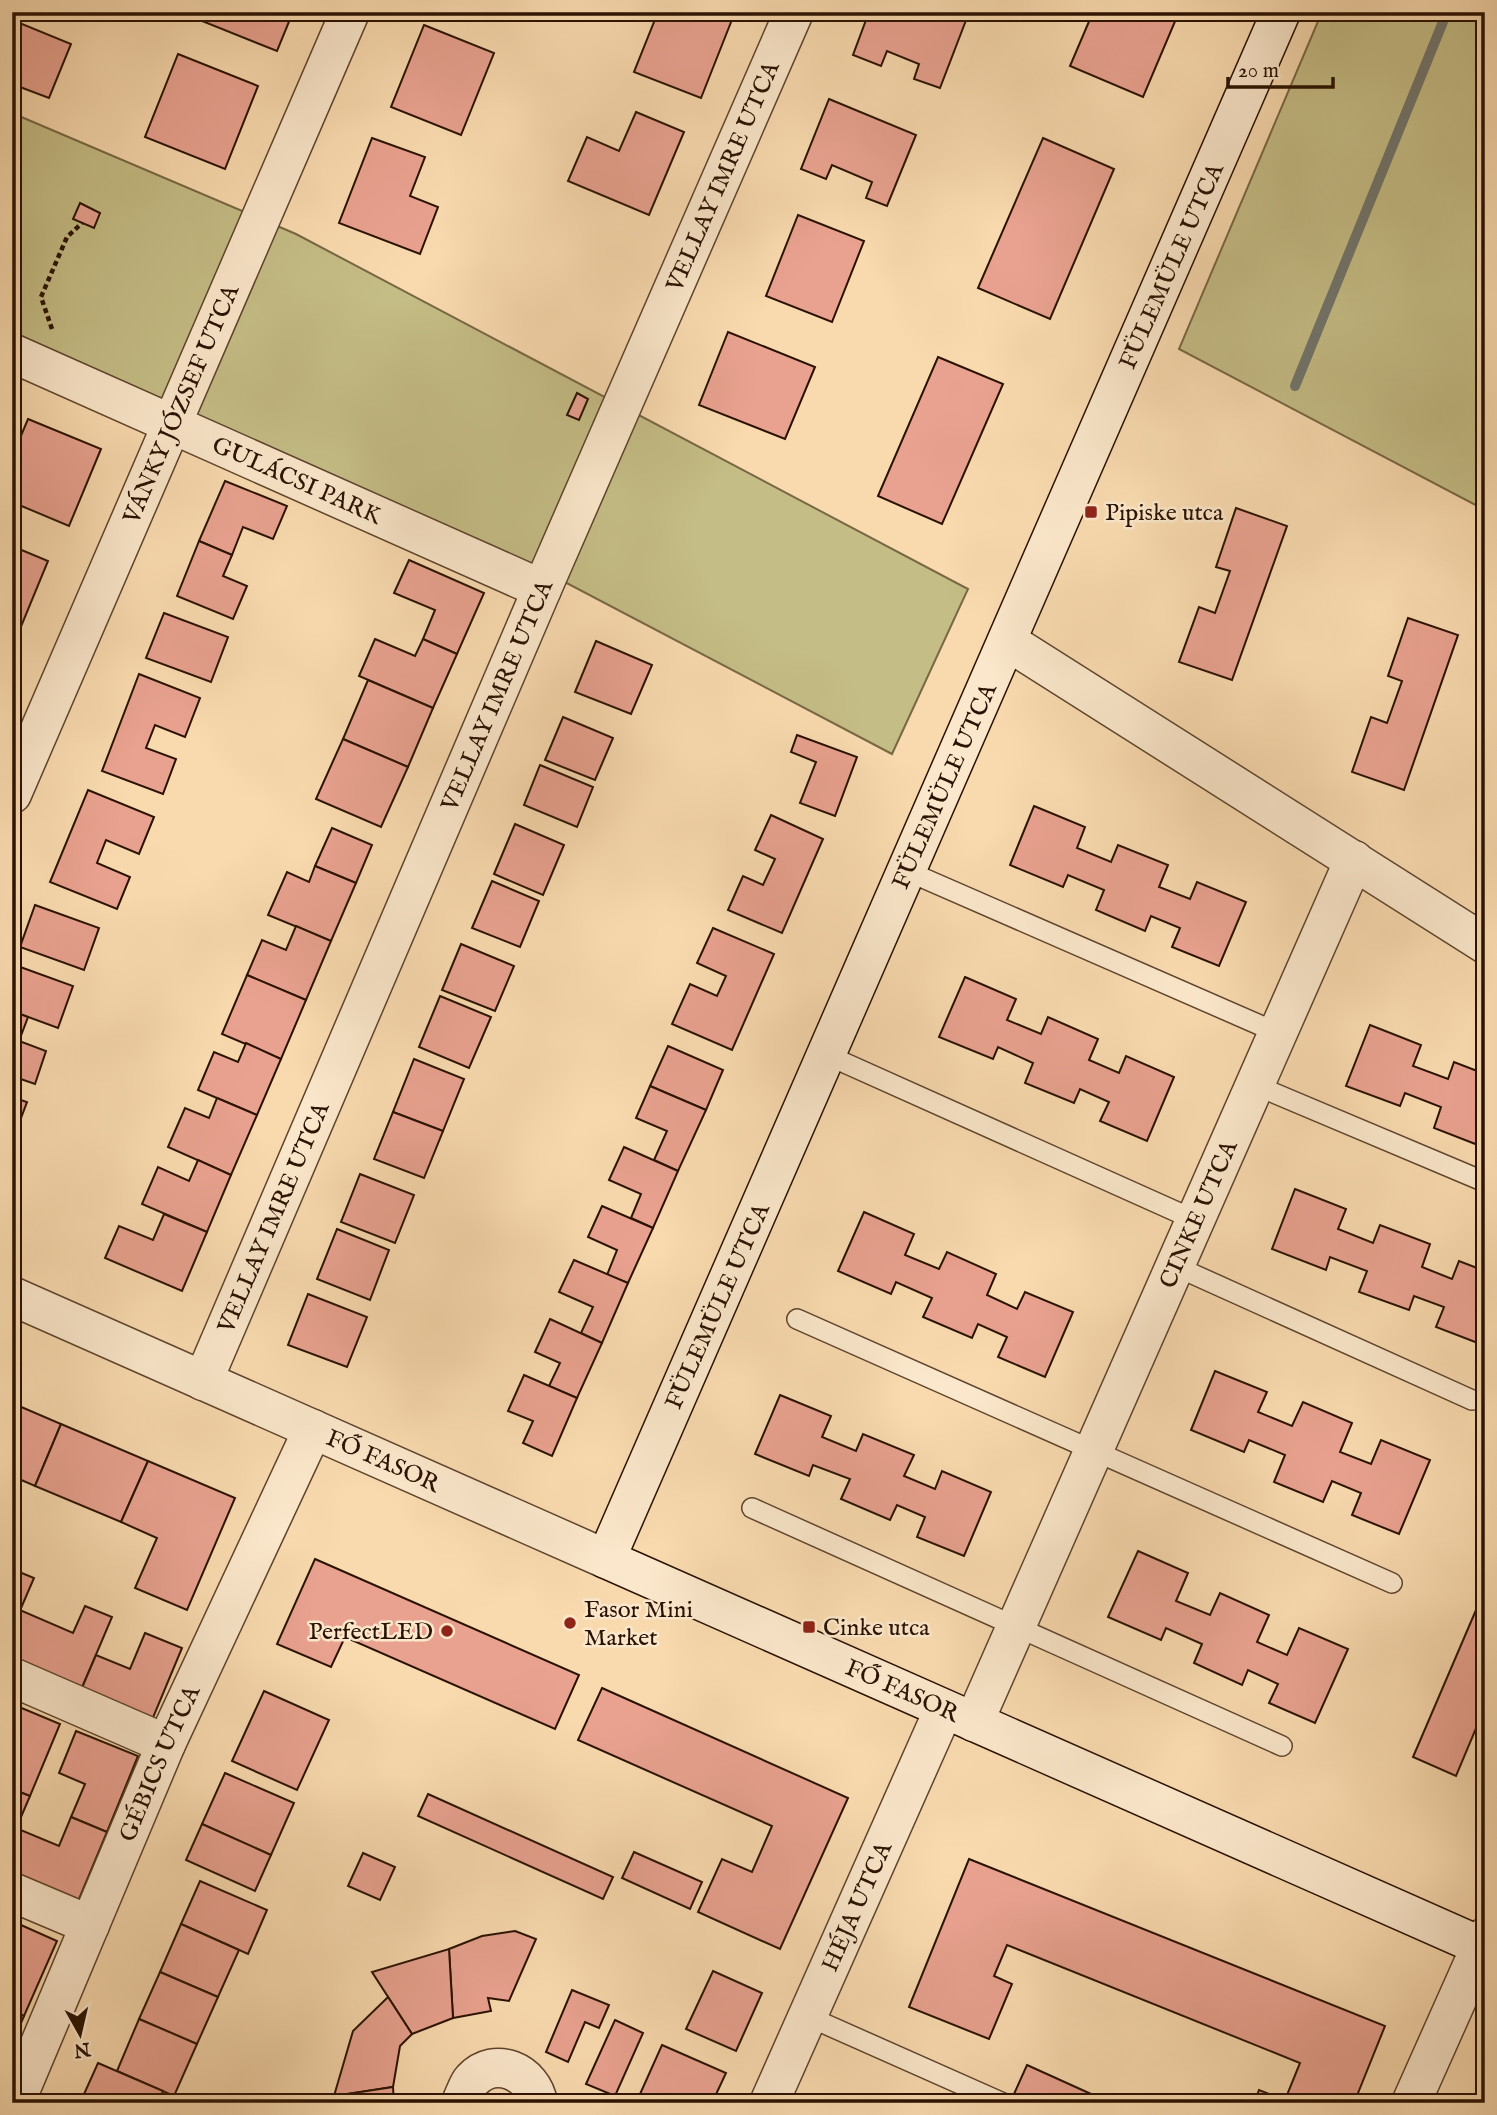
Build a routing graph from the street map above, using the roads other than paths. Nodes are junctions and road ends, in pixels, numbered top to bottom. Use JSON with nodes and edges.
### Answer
{"nodes":[{"id":1,"x":350,"y":12,"type":"edge"},
{"id":2,"x":794,"y":12,"type":"edge"},
{"id":3,"x":1281,"y":12,"type":"edge"},
{"id":4,"x":25,"y":359,"type":"edge"},
{"id":5,"x":172,"y":425,"type":"junction"},
{"id":6,"x":542,"y":589,"type":"junction"},
{"id":7,"x":1007,"y":641,"type":"junction"},
{"id":8,"x":12,"y":794,"type":"edge"},
{"id":9,"x":1354,"y":860,"type":"junction"},
{"id":10,"x":907,"y":872,"type":"junction"},
{"id":11,"x":1485,"y":944,"type":"edge"},
{"id":12,"x":1278,"y":1033,"type":"junction"},
{"id":13,"x":827,"y":1055,"type":"junction"},
{"id":14,"x":1255,"y":1085,"type":"junction"},
{"id":15,"x":1485,"y":1182,"type":"edge"},
{"id":16,"x":1195,"y":1220,"type":"junction"},
{"id":17,"x":1175,"y":1266,"type":"junction"},
{"id":18,"x":12,"y":1296,"type":"edge"},
{"id":19,"x":797,"y":1319,"type":"dead end"},
{"id":20,"x":203,"y":1381,"type":"junction"},
{"id":21,"x":1472,"y":1400,"type":"dead end"},
{"id":22,"x":313,"y":1429,"type":"junction"},
{"id":23,"x":1094,"y":1451,"type":"junction"},
{"id":24,"x":752,"y":1508,"type":"dead end"},
{"id":25,"x":606,"y":1559,"type":"junction"},
{"id":26,"x":1392,"y":1583,"type":"dead end"},
{"id":27,"x":1016,"y":1627,"type":"junction"},
{"id":28,"x":12,"y":1677,"type":"edge"},
{"id":29,"x":959,"y":1715,"type":"junction"},
{"id":30,"x":166,"y":1744,"type":"junction"},
{"id":31,"x":1282,"y":1746,"type":"dead end"},
{"id":32,"x":12,"y":1892,"type":"edge"},
{"id":33,"x":90,"y":1925,"type":"junction"},
{"id":34,"x":1484,"y":1944,"type":"edge"},
{"id":35,"x":807,"y":2016,"type":"junction"},
{"id":36,"x":15,"y":2103,"type":"edge"},
{"id":37,"x":463,"y":2103,"type":"edge"},
{"id":38,"x":538,"y":2103,"type":"edge"},
{"id":39,"x":769,"y":2103,"type":"edge"},
{"id":40,"x":1003,"y":2103,"type":"edge"},
{"id":41,"x":1411,"y":2103,"type":"edge"}],
"edges":[{"from":1,"to":5,"type":"street","name":"VÁNKY JÓZSEF UTCA"},
{"from":2,"to":6,"type":"street","name":"VELLAY IMRE UTCA"},
{"from":3,"to":7,"type":"street","name":"FÜLEMÜLE UTCA"},
{"from":4,"to":5,"type":"street","name":"GULÁCSI PARK"},
{"from":5,"to":6,"type":"street","name":"GULÁCSI PARK"},
{"from":5,"to":8,"type":"street","name":"VÁNKY JÓZSEF UTCA"},
{"from":6,"to":20,"type":"street","name":"VELLAY IMRE UTCA"},
{"from":7,"to":9,"type":"street"},
{"from":7,"to":10,"type":"street","name":"FÜLEMÜLE UTCA"},
{"from":9,"to":11,"type":"street"},
{"from":9,"to":12,"type":"street","name":"CINKE UTCA"},
{"from":10,"to":12,"type":"lane"},
{"from":10,"to":13,"type":"street","name":"FÜLEMÜLE UTCA"},
{"from":12,"to":14,"type":"street","name":"CINKE UTCA"},
{"from":13,"to":16,"type":"lane"},
{"from":13,"to":25,"type":"street","name":"FÜLEMÜLE UTCA"},
{"from":14,"to":15,"type":"lane"},
{"from":14,"to":16,"type":"street","name":"CINKE UTCA"},
{"from":16,"to":17,"type":"street","name":"CINKE UTCA"},
{"from":17,"to":21,"type":"lane"},
{"from":17,"to":23,"type":"street","name":"CINKE UTCA"},
{"from":18,"to":20,"type":"street","name":"FŐ FASOR"},
{"from":19,"to":23,"type":"lane"},
{"from":20,"to":22,"type":"street","name":"FŐ FASOR"},
{"from":22,"to":25,"type":"street","name":"FŐ FASOR"},
{"from":22,"to":30,"type":"street","name":"GÉBICS UTCA"},
{"from":23,"to":26,"type":"lane"},
{"from":23,"to":27,"type":"street","name":"CINKE UTCA"},
{"from":24,"to":27,"type":"lane"},
{"from":25,"to":29,"type":"street","name":"FŐ FASOR"},
{"from":27,"to":29,"type":"street","name":"CINKE UTCA"},
{"from":27,"to":31,"type":"lane"},
{"from":28,"to":30,"type":"street"},
{"from":29,"to":34,"type":"street","name":"FŐ FASOR"},
{"from":29,"to":35,"type":"street","name":"HÉJA UTCA"},
{"from":30,"to":33,"type":"street","name":"GÉBICS UTCA"},
{"from":32,"to":33,"type":"street"},
{"from":33,"to":36,"type":"street","name":"GÉBICS UTCA"},
{"from":34,"to":41,"type":"street"},
{"from":35,"to":39,"type":"street","name":"HÉJA UTCA"},
{"from":35,"to":40,"type":"lane"},
{"from":37,"to":38,"type":"street"}]}
